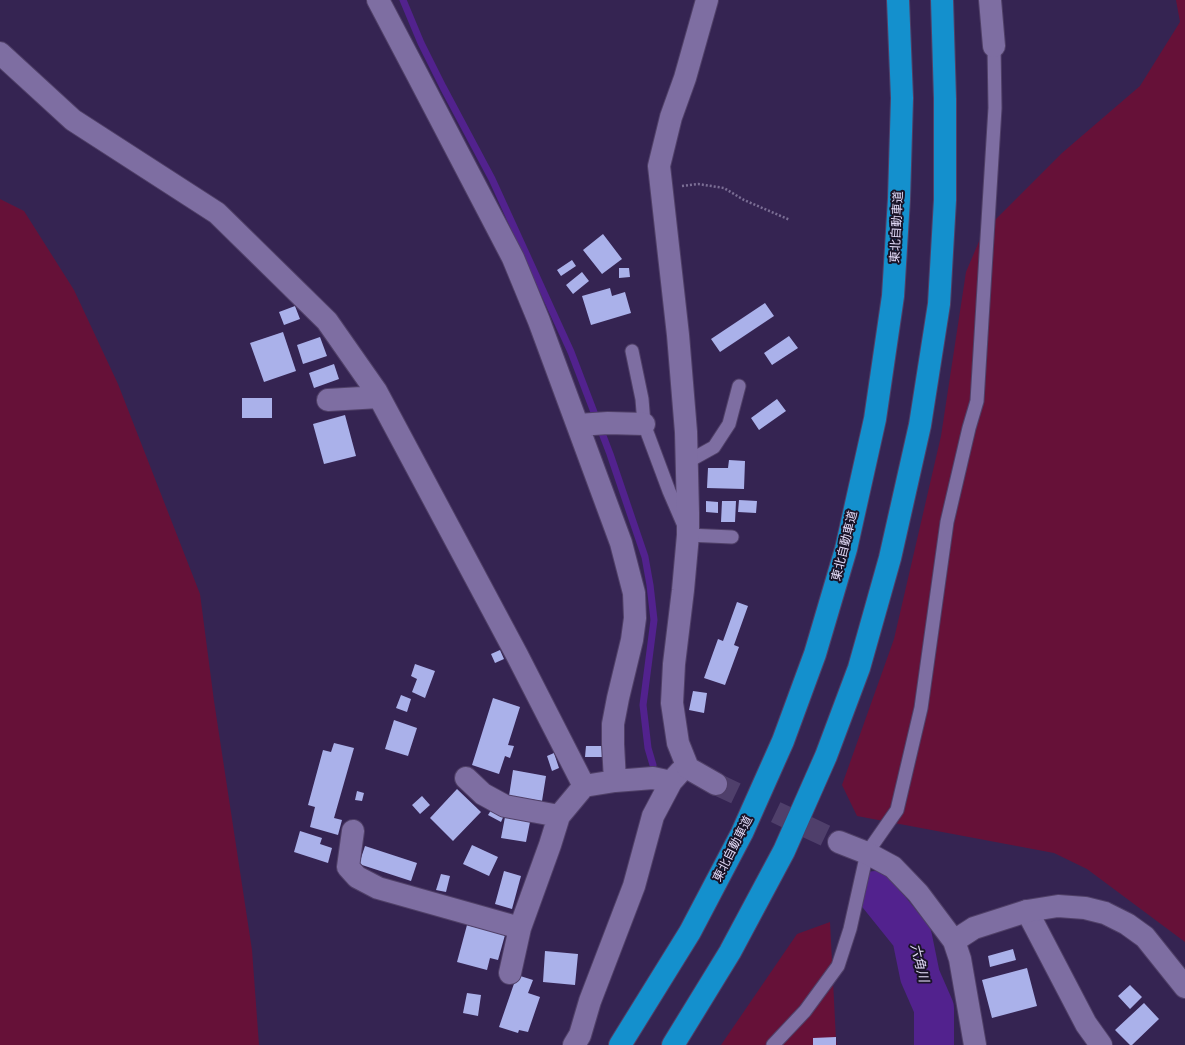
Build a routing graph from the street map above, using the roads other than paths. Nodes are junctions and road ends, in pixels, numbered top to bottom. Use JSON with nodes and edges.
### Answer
{"nodes":[{"id":1,"x":378,"y":0,"type":"edge"},
{"id":2,"x":707,"y":0,"type":"edge"},
{"id":3,"x":898,"y":0,"type":"edge"},
{"id":4,"x":942,"y":0,"type":"edge"},
{"id":5,"x":990,"y":0,"type":"edge"},
{"id":6,"x":994,"y":46,"type":"joint"},
{"id":7,"x":0,"y":53,"type":"edge"},
{"id":8,"x":632,"y":351,"type":"dead end"},
{"id":9,"x":739,"y":386,"type":"dead end"},
{"id":10,"x":379,"y":397,"type":"junction"},
{"id":11,"x":328,"y":400,"type":"dead end"},
{"id":12,"x":593,"y":424,"type":"junction"},
{"id":13,"x":644,"y":424,"type":"junction"},
{"id":14,"x":687,"y":462,"type":"junction"},
{"id":15,"x":688,"y":535,"type":"junction"},
{"id":16,"x":732,"y":537,"type":"dead end"},
{"id":17,"x":688,"y":768,"type":"junction"},
{"id":18,"x":466,"y":778,"type":"dead end"},
{"id":19,"x":616,"y":781,"type":"junction"},
{"id":20,"x":672,"y":782,"type":"junction"},
{"id":21,"x":716,"y":784,"type":"tunnel mouth"},
{"id":22,"x":584,"y":786,"type":"junction"},
{"id":23,"x":559,"y":816,"type":"junction"},
{"id":24,"x":353,"y":831,"type":"dead end"},
{"id":25,"x":839,"y":842,"type":"tunnel mouth"},
{"id":26,"x":867,"y":853,"type":"junction"},
{"id":27,"x":1027,"y":912,"type":"junction"},
{"id":28,"x":520,"y":928,"type":"junction"},
{"id":29,"x":954,"y":941,"type":"junction"},
{"id":30,"x":510,"y":973,"type":"dead end"},
{"id":31,"x":1185,"y":986,"type":"edge"},
{"id":32,"x":574,"y":1045,"type":"edge"},
{"id":33,"x":620,"y":1045,"type":"edge"},
{"id":34,"x":673,"y":1045,"type":"edge"},
{"id":35,"x":773,"y":1045,"type":"edge"},
{"id":36,"x":975,"y":1045,"type":"edge"},
{"id":37,"x":1101,"y":1045,"type":"edge"}],
"edges":[{"from":1,"to":12,"type":"street"},
{"from":2,"to":14,"type":"street"},
{"from":3,"to":33,"type":"highway","name":"東北自動車道"},
{"from":4,"to":34,"type":"highway"},
{"from":5,"to":6,"type":"street"},
{"from":6,"to":26,"type":"lane"},
{"from":7,"to":10,"type":"street"},
{"from":8,"to":13,"type":"lane"},
{"from":9,"to":14,"type":"lane"},
{"from":10,"to":11,"type":"street"},
{"from":10,"to":22,"type":"street"},
{"from":12,"to":13,"type":"street"},
{"from":12,"to":19,"type":"street"},
{"from":13,"to":15,"type":"lane"},
{"from":14,"to":15,"type":"street"},
{"from":15,"to":16,"type":"lane"},
{"from":15,"to":17,"type":"street"},
{"from":17,"to":20,"type":"street"},
{"from":17,"to":21,"type":"street"},
{"from":18,"to":23,"type":"street"},
{"from":19,"to":20,"type":"street"},
{"from":19,"to":22,"type":"street"},
{"from":20,"to":32,"type":"street"},
{"from":22,"to":23,"type":"street"},
{"from":23,"to":28,"type":"street"},
{"from":24,"to":28,"type":"street"},
{"from":25,"to":26,"type":"street"},
{"from":26,"to":29,"type":"street"},
{"from":26,"to":35,"type":"lane"},
{"from":27,"to":29,"type":"street"},
{"from":27,"to":31,"type":"street"},
{"from":27,"to":37,"type":"street"},
{"from":28,"to":30,"type":"street"},
{"from":29,"to":36,"type":"street"}]}
